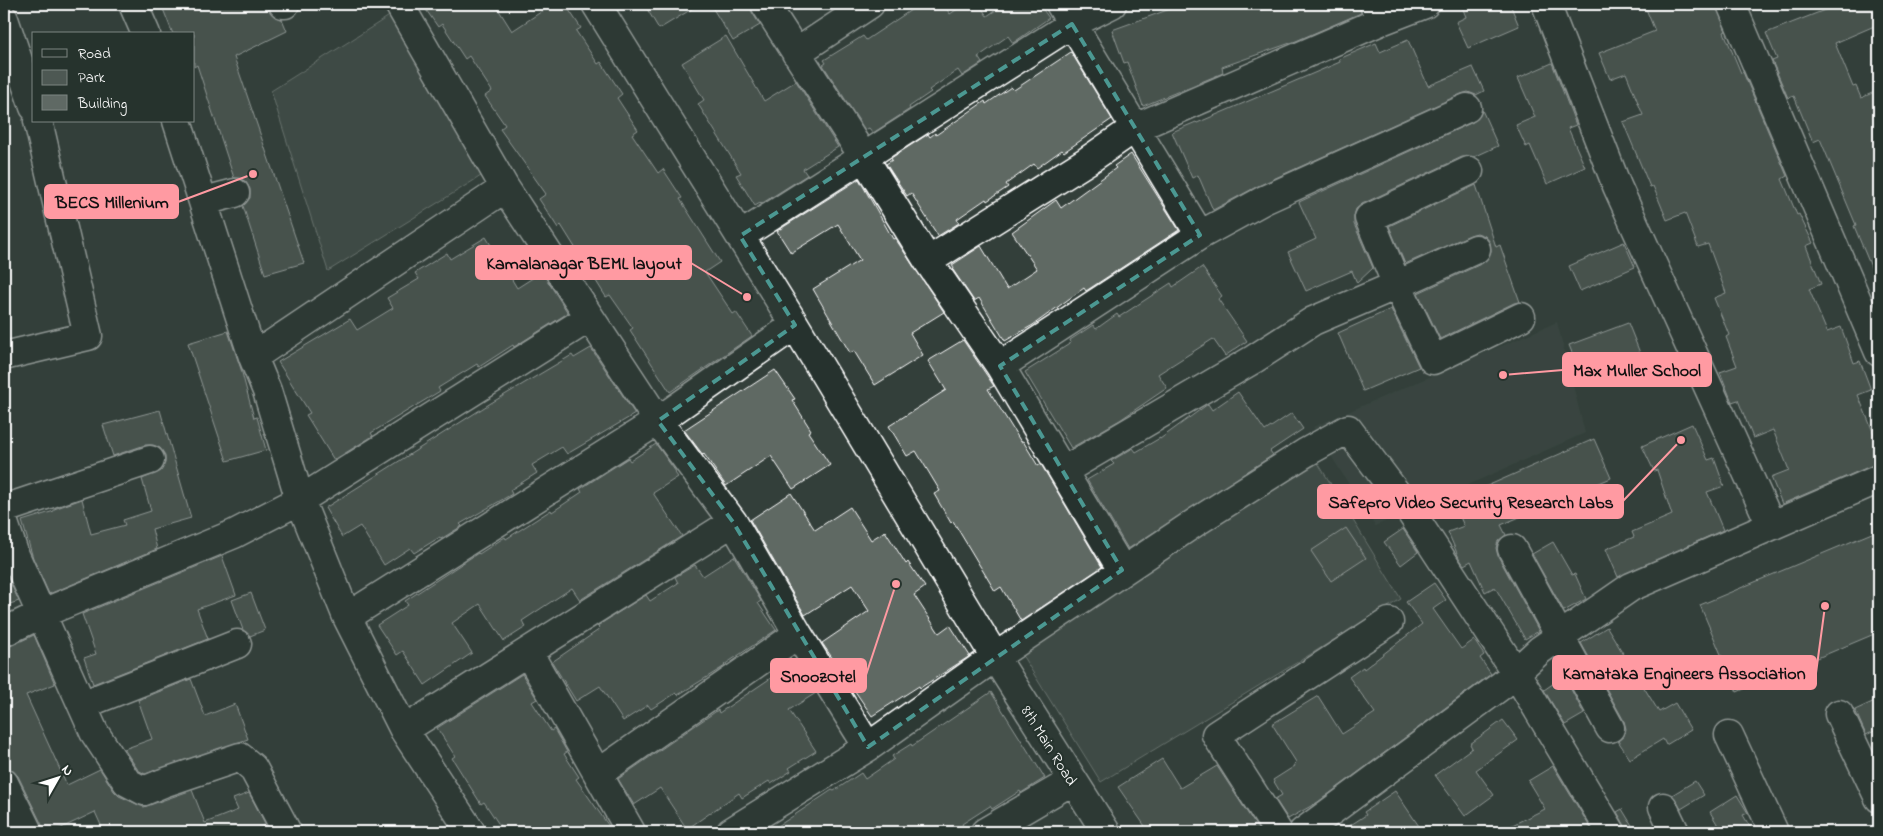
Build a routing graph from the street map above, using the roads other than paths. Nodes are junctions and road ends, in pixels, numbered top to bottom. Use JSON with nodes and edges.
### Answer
{"nodes":[{"id":1,"x":132,"y":4,"type":"edge"},
{"id":2,"x":399,"y":4,"type":"edge"},
{"id":3,"x":596,"y":4,"type":"edge"},
{"id":4,"x":765,"y":4,"type":"edge"},
{"id":5,"x":870,"y":4,"type":"edge"},
{"id":6,"x":1112,"y":4,"type":"edge"},
{"id":7,"x":1425,"y":4,"type":"edge"},
{"id":8,"x":1546,"y":4,"type":"edge"},
{"id":9,"x":1731,"y":4,"type":"edge"},
{"id":10,"x":1377,"y":12,"type":"edge"},
{"id":11,"x":1066,"y":14,"type":"edge"},
{"id":12,"x":4,"y":19,"type":"edge"},
{"id":13,"x":145,"y":32,"type":"edge"},
{"id":14,"x":796,"y":53,"type":"junction"},
{"id":15,"x":32,"y":101,"type":"edge"},
{"id":16,"x":1467,"y":108,"type":"dead end"},
{"id":17,"x":38,"y":122,"type":"edge"},
{"id":18,"x":177,"y":122,"type":"edge"},
{"id":19,"x":1135,"y":128,"type":"junction"},
{"id":20,"x":863,"y":156,"type":"junction"},
{"id":21,"x":1469,"y":171,"type":"dead end"},
{"id":22,"x":505,"y":188,"type":"junction"},
{"id":23,"x":235,"y":193,"type":"dead end"},
{"id":24,"x":204,"y":201,"type":"junction"},
{"id":25,"x":1200,"y":234,"type":"junction"},
{"id":26,"x":740,"y":236,"type":"junction"},
{"id":27,"x":1476,"y":249,"type":"dead end"},
{"id":28,"x":928,"y":261,"type":"junction"},
{"id":29,"x":1397,"y":285,"type":"junction"},
{"id":30,"x":1521,"y":316,"type":"dead end"},
{"id":31,"x":590,"y":318,"type":"junction"},
{"id":32,"x":795,"y":325,"type":"junction"},
{"id":33,"x":1879,"y":352,"type":"edge"},
{"id":34,"x":4,"y":356,"type":"edge"},
{"id":35,"x":253,"y":357,"type":"junction"},
{"id":36,"x":1000,"y":366,"type":"junction"},
{"id":37,"x":658,"y":421,"type":"junction"},
{"id":38,"x":150,"y":460,"type":"dead end"},
{"id":39,"x":1063,"y":471,"type":"junction"},
{"id":40,"x":1879,"y":479,"type":"edge"},
{"id":41,"x":300,"y":500,"type":"junction"},
{"id":42,"x":4,"y":509,"type":"edge"},
{"id":43,"x":733,"y":522,"type":"junction"},
{"id":44,"x":4,"y":523,"type":"edge"},
{"id":45,"x":1772,"y":525,"type":"junction"},
{"id":46,"x":1512,"y":550,"type":"dead end"},
{"id":47,"x":1122,"y":570,"type":"junction"},
{"id":48,"x":43,"y":613,"type":"junction"},
{"id":49,"x":346,"y":617,"type":"junction"},
{"id":50,"x":1389,"y":622,"type":"dead end"},
{"id":51,"x":4,"y":632,"type":"edge"},
{"id":52,"x":798,"y":634,"type":"junction"},
{"id":53,"x":1560,"y":636,"type":"junction"},
{"id":54,"x":237,"y":644,"type":"dead end"},
{"id":55,"x":528,"y":652,"type":"junction"},
{"id":56,"x":994,"y":657,"type":"junction"},
{"id":57,"x":1516,"y":673,"type":"junction"},
{"id":58,"x":82,"y":705,"type":"junction"},
{"id":59,"x":1839,"y":714,"type":"dead end"},
{"id":60,"x":1610,"y":728,"type":"dead end"},
{"id":61,"x":404,"y":730,"type":"junction"},
{"id":62,"x":1728,"y":735,"type":"dead end"},
{"id":63,"x":868,"y":747,"type":"junction"},
{"id":64,"x":598,"y":773,"type":"junction"},
{"id":65,"x":1072,"y":780,"type":"junction"},
{"id":66,"x":4,"y":783,"type":"edge"},
{"id":67,"x":1879,"y":798,"type":"edge"},
{"id":68,"x":1663,"y":807,"type":"dead end"},
{"id":69,"x":28,"y":832,"type":"edge"},
{"id":70,"x":287,"y":832,"type":"edge"},
{"id":71,"x":471,"y":832,"type":"edge"},
{"id":72,"x":631,"y":832,"type":"edge"},
{"id":73,"x":731,"y":832,"type":"edge"},
{"id":74,"x":985,"y":832,"type":"edge"},
{"id":75,"x":1106,"y":832,"type":"edge"},
{"id":76,"x":1278,"y":832,"type":"edge"},
{"id":77,"x":1303,"y":832,"type":"edge"},
{"id":78,"x":1611,"y":832,"type":"edge"},
{"id":79,"x":1675,"y":832,"type":"edge"},
{"id":80,"x":1774,"y":832,"type":"edge"}],
"edges":[{"from":1,"to":13,"type":"street"},
{"from":2,"to":22,"type":"street"},
{"from":3,"to":26,"type":"street","name":"8th Main Road"},
{"from":4,"to":14,"type":"street"},
{"from":5,"to":14,"type":"street"},
{"from":6,"to":11,"type":"street"},
{"from":7,"to":10,"type":"street"},
{"from":8,"to":45,"type":"street"},
{"from":9,"to":33,"type":"street"},
{"from":10,"to":19,"type":"street"},
{"from":11,"to":19,"type":"street"},
{"from":11,"to":20,"type":"street"},
{"from":12,"to":15,"type":"street"},
{"from":14,"to":20,"type":"street"},
{"from":16,"to":25,"type":"street"},
{"from":17,"to":34,"type":"street"},
{"from":18,"to":24,"type":"street"},
{"from":19,"to":25,"type":"street"},
{"from":19,"to":28,"type":"street"},
{"from":20,"to":26,"type":"street"},
{"from":20,"to":28,"type":"street"},
{"from":21,"to":29,"type":"street"},
{"from":22,"to":31,"type":"street"},
{"from":22,"to":35,"type":"street"},
{"from":23,"to":24,"type":"street"},
{"from":24,"to":35,"type":"street"},
{"from":25,"to":36,"type":"street"},
{"from":26,"to":32,"type":"street","name":"8th Main Road"},
{"from":27,"to":29,"type":"street"},
{"from":28,"to":36,"type":"street"},
{"from":29,"to":30,"type":"street"},
{"from":29,"to":39,"type":"street"},
{"from":31,"to":37,"type":"street"},
{"from":31,"to":41,"type":"street"},
{"from":32,"to":37,"type":"street"},
{"from":32,"to":56,"type":"street","name":"8th Main Road"},
{"from":35,"to":41,"type":"street"},
{"from":36,"to":39,"type":"street"},
{"from":37,"to":43,"type":"street"},
{"from":37,"to":49,"type":"street"},
{"from":38,"to":42,"type":"street"},
{"from":39,"to":47,"type":"street"},
{"from":40,"to":45,"type":"street"},
{"from":41,"to":48,"type":"street"},
{"from":41,"to":49,"type":"street"},
{"from":43,"to":52,"type":"street"},
{"from":43,"to":55,"type":"street"},
{"from":44,"to":48,"type":"street"},
{"from":45,"to":53,"type":"street"},
{"from":46,"to":53,"type":"street"},
{"from":47,"to":56,"type":"street"},
{"from":47,"to":57,"type":"street"},
{"from":48,"to":51,"type":"street"},
{"from":48,"to":58,"type":"street"},
{"from":49,"to":61,"type":"street"},
{"from":50,"to":76,"type":"street"},
{"from":52,"to":63,"type":"street"},
{"from":52,"to":64,"type":"street"},
{"from":53,"to":57,"type":"street"},
{"from":53,"to":60,"type":"street"},
{"from":54,"to":58,"type":"street"},
{"from":55,"to":61,"type":"street"},
{"from":55,"to":64,"type":"street"},
{"from":56,"to":63,"type":"street"},
{"from":56,"to":65,"type":"street","name":"8th Main Road"},
{"from":57,"to":77,"type":"street"},
{"from":57,"to":78,"type":"street"},
{"from":58,"to":70,"type":"street"},
{"from":59,"to":67,"type":"street"},
{"from":61,"to":71,"type":"street"},
{"from":62,"to":80,"type":"street"},
{"from":63,"to":73,"type":"street"},
{"from":64,"to":72,"type":"street"},
{"from":65,"to":74,"type":"street"},
{"from":65,"to":75,"type":"street","name":"8th Main Road"},
{"from":66,"to":69,"type":"street"},
{"from":68,"to":79,"type":"street"}]}
